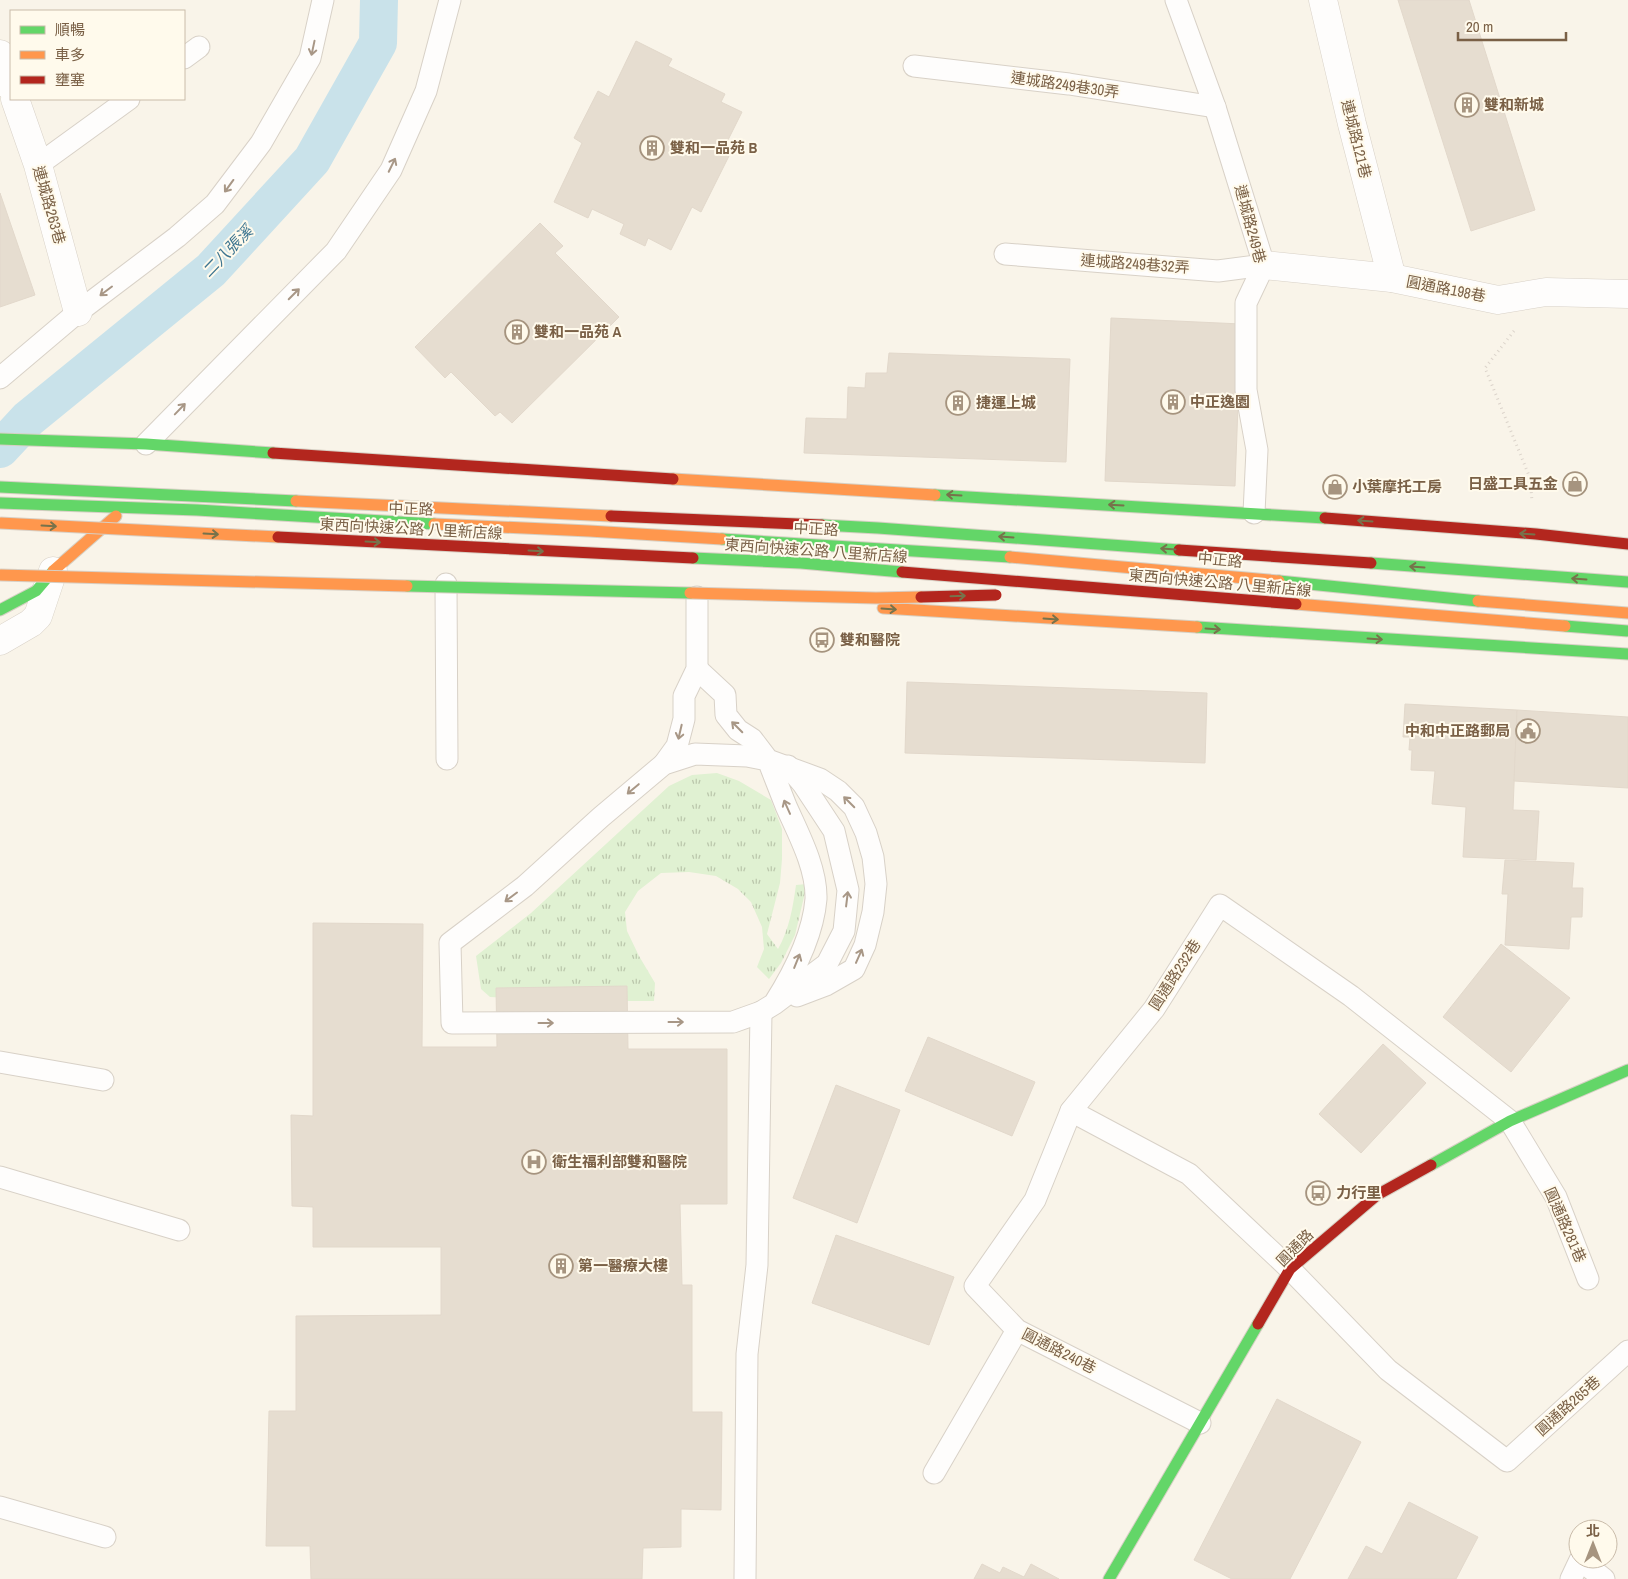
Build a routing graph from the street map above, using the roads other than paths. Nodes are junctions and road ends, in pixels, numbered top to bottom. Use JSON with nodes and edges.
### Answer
{"nodes":[{"id":1,"x":323,"y":0,"type":"edge"},
{"id":2,"x":450,"y":0,"type":"edge"},
{"id":3,"x":1176,"y":0,"type":"edge"},
{"id":4,"x":1323,"y":0,"type":"edge"},
{"id":5,"x":0,"y":54,"type":"edge"},
{"id":6,"x":914,"y":66,"type":"dead end"},
{"id":7,"x":10,"y":84,"type":"edge"},
{"id":8,"x":15,"y":100,"type":"edge"},
{"id":9,"x":129,"y":100,"type":"edge"},
{"id":10,"x":1215,"y":108,"type":"junction"},
{"id":11,"x":38,"y":165,"type":"junction"},
{"id":12,"x":1005,"y":254,"type":"dead end"},
{"id":13,"x":1264,"y":265,"type":"junction"},
{"id":14,"x":1392,"y":278,"type":"junction"},
{"id":15,"x":1628,"y":294,"type":"edge"},
{"id":16,"x":78,"y":312,"type":"junction"},
{"id":17,"x":0,"y":378,"type":"edge"},
{"id":18,"x":2,"y":439,"type":"edge"},
{"id":19,"x":146,"y":444,"type":"junction"},
{"id":20,"x":0,"y":487,"type":"edge"},
{"id":21,"x":0,"y":503,"type":"edge"},
{"id":22,"x":126,"y":507,"type":"junction"},
{"id":23,"x":1254,"y":513,"type":"junction"},
{"id":24,"x":0,"y":523,"type":"edge"},
{"id":25,"x":1628,"y":544,"type":"edge"},
{"id":26,"x":0,"y":567,"type":"edge"},
{"id":27,"x":53,"y":571,"type":"junction"},
{"id":28,"x":0,"y":575,"type":"edge"},
{"id":29,"x":1628,"y":582,"type":"edge"},
{"id":30,"x":446,"y":584,"type":"junction"},
{"id":31,"x":1128,"y":591,"type":"junction"},
{"id":32,"x":1031,"y":594,"type":"dead end"},
{"id":33,"x":1012,"y":595,"type":"dead end"},
{"id":34,"x":696,"y":597,"type":"junction"},
{"id":35,"x":0,"y":610,"type":"edge"},
{"id":36,"x":1628,"y":613,"type":"edge"},
{"id":37,"x":1628,"y":631,"type":"edge"},
{"id":38,"x":0,"y":641,"type":"edge"},
{"id":39,"x":1628,"y":654,"type":"edge"},
{"id":40,"x":696,"y":669,"type":"junction"},
{"id":41,"x":447,"y":758,"type":"dead end"},
{"id":42,"x":778,"y":763,"type":"junction"},
{"id":43,"x":664,"y":764,"type":"junction"},
{"id":44,"x":767,"y":1008,"type":"junction"},
{"id":45,"x":0,"y":1062,"type":"edge"},
{"id":46,"x":1628,"y":1070,"type":"edge"},
{"id":47,"x":103,"y":1080,"type":"dead end"},
{"id":48,"x":1071,"y":1111,"type":"junction"},
{"id":49,"x":1510,"y":1121,"type":"junction"},
{"id":50,"x":0,"y":1177,"type":"edge"},
{"id":51,"x":179,"y":1230,"type":"dead end"},
{"id":52,"x":1290,"y":1269,"type":"junction"},
{"id":53,"x":1588,"y":1279,"type":"dead end"},
{"id":54,"x":1017,"y":1330,"type":"junction"},
{"id":55,"x":1628,"y":1351,"type":"edge"},
{"id":56,"x":1200,"y":1423,"type":"junction"},
{"id":57,"x":934,"y":1473,"type":"dead end"},
{"id":58,"x":0,"y":1507,"type":"edge"},
{"id":59,"x":105,"y":1537,"type":"dead end"},
{"id":60,"x":745,"y":1579,"type":"edge"},
{"id":61,"x":1109,"y":1579,"type":"edge"},
{"id":62,"x":1571,"y":1579,"type":"edge"},
{"id":63,"x":1604,"y":1579,"type":"edge"}],
"edges":[{"from":1,"to":16,"type":"lane","one_way":true},
{"from":19,"to":2,"type":"lane","one_way":true},
{"from":3,"to":10,"type":"lane","name":"連城路249巷"},
{"from":4,"to":14,"type":"street","name":"連城路121巷"},
{"from":5,"to":7,"type":"street"},
{"from":6,"to":10,"type":"lane","name":"連城路249巷30弄"},
{"from":8,"to":11,"type":"street","name":"連城路263巷"},
{"from":9,"to":11,"type":"lane"},
{"from":10,"to":13,"type":"lane","name":"連城路249巷"},
{"from":11,"to":16,"type":"street","name":"連城路263巷"},
{"from":12,"to":13,"type":"lane","name":"連城路249巷32弄"},
{"from":13,"to":14,"type":"street","name":"圓通路198巷"},
{"from":13,"to":23,"type":"lane","name":"連城路249巷"},
{"from":14,"to":15,"type":"street","name":"圓通路198巷"},
{"from":16,"to":17,"type":"lane"},
{"from":18,"to":19,"type":"main road"},
{"from":23,"to":19,"type":"main road","one_way":true},
{"from":29,"to":20,"type":"main road","name":"東西向快速公路 八里新店線","one_way":true},
{"from":21,"to":22,"type":"main road","name":"中正路"},
{"from":22,"to":27,"type":"main road"},
{"from":22,"to":36,"type":"main road","name":"中正路"},
{"from":25,"to":23,"type":"main road","one_way":true},
{"from":24,"to":31,"type":"main road","name":"東西向快速公路 八里新店線","one_way":true,"bridge":true},
{"from":26,"to":27,"type":"main road"},
{"from":27,"to":30,"type":"main road"},
{"from":27,"to":35,"type":"main road"},
{"from":27,"to":38,"type":"street"},
{"from":28,"to":33,"type":"main road","one_way":true,"bridge":true},
{"from":30,"to":34,"type":"main road"},
{"from":30,"to":41,"type":"lane"},
{"from":31,"to":32,"type":"main road","bridge":true},
{"from":31,"to":37,"type":"main road","name":"東西向快速公路 八里新店線","bridge":true},
{"from":34,"to":39,"type":"main road","one_way":true},
{"from":34,"to":40,"type":"lane"},
{"from":42,"to":40,"type":"lane","one_way":true},
{"from":40,"to":43,"type":"lane","one_way":true},
{"from":42,"to":43,"type":"lane"},
{"from":44,"to":42,"type":"lane","one_way":true},
{"from":44,"to":42,"type":"lane","one_way":true},
{"from":44,"to":42,"type":"lane","one_way":true},
{"from":43,"to":44,"type":"lane","one_way":true},
{"from":44,"to":60,"type":"lane"},
{"from":45,"to":47,"type":"lane"},
{"from":46,"to":49,"type":"main road","name":"圓通路"},
{"from":48,"to":49,"type":"lane","name":"圓通路232巷"},
{"from":48,"to":52,"type":"lane"},
{"from":48,"to":54,"type":"lane","name":"圓通路240巷"},
{"from":49,"to":52,"type":"main road","name":"圓通路"},
{"from":49,"to":53,"type":"lane","name":"圓通路281巷"},
{"from":50,"to":51,"type":"lane"},
{"from":52,"to":55,"type":"lane","name":"圓通路265巷"},
{"from":52,"to":56,"type":"main road","name":"圓通路"},
{"from":54,"to":56,"type":"lane","name":"圓通路240巷"},
{"from":54,"to":57,"type":"lane"},
{"from":56,"to":61,"type":"main road","name":"圓通路"},
{"from":58,"to":59,"type":"lane"},
{"from":62,"to":63,"type":"lane"}]}
